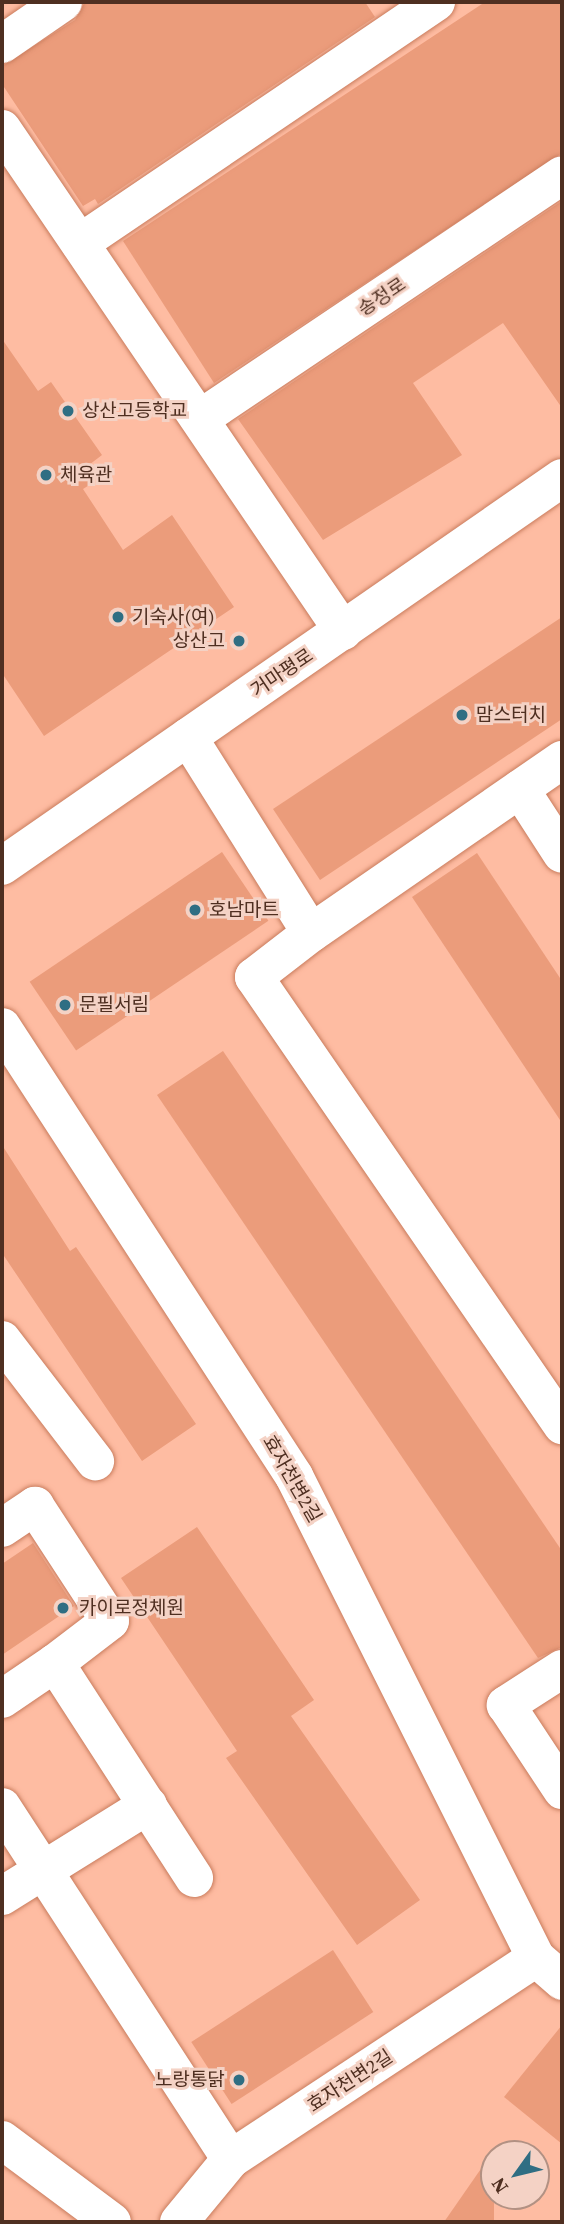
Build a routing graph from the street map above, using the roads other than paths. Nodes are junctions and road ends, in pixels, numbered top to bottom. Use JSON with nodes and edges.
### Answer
{"nodes":[{"id":1,"x":64,"y":2,"type":"edge"},
{"id":2,"x":436,"y":2,"type":"edge"},
{"id":3,"x":2,"y":44,"type":"edge"},
{"id":4,"x":2,"y":129,"type":"edge"},
{"id":5,"x":562,"y":176,"type":"edge"},
{"id":6,"x":80,"y":243,"type":"junction"},
{"id":7,"x":201,"y":418,"type":"junction"},
{"id":8,"x":562,"y":478,"type":"edge"},
{"id":9,"x":343,"y":631,"type":"junction"},
{"id":10,"x":188,"y":737,"type":"junction"},
{"id":11,"x":562,"y":761,"type":"edge"},
{"id":12,"x":520,"y":789,"type":"junction"},
{"id":13,"x":562,"y":854,"type":"edge"},
{"id":14,"x":2,"y":866,"type":"edge"},
{"id":15,"x":312,"y":933,"type":"junction"},
{"id":16,"x":2,"y":1027,"type":"edge"},
{"id":17,"x":2,"y":1340,"type":"edge"},
{"id":18,"x":562,"y":1425,"type":"edge"},
{"id":19,"x":95,"y":1461,"type":"dead end"},
{"id":20,"x":2,"y":1528,"type":"edge"},
{"id":21,"x":55,"y":1662,"type":"junction"},
{"id":22,"x":562,"y":1668,"type":"edge"},
{"id":23,"x":2,"y":1699,"type":"edge"},
{"id":24,"x":562,"y":1790,"type":"edge"},
{"id":25,"x":148,"y":1805,"type":"junction"},
{"id":26,"x":2,"y":1807,"type":"edge"},
{"id":27,"x":44,"y":1871,"type":"junction"},
{"id":28,"x":194,"y":1878,"type":"dead end"},
{"id":29,"x":2,"y":1896,"type":"edge"},
{"id":30,"x":549,"y":1970,"type":"edge"},
{"id":31,"x":2,"y":2140,"type":"edge"},
{"id":32,"x":231,"y":2159,"type":"junction"},
{"id":33,"x":112,"y":2222,"type":"edge"},
{"id":34,"x":179,"y":2222,"type":"edge"}],
"edges":[{"from":1,"to":3,"type":"street"},
{"from":2,"to":6,"type":"street"},
{"from":4,"to":6,"type":"street"},
{"from":5,"to":7,"type":"street","name":"송정로"},
{"from":6,"to":7,"type":"street"},
{"from":7,"to":9,"type":"street"},
{"from":8,"to":9,"type":"street","name":"거마평로"},
{"from":9,"to":10,"type":"street","name":"거마평로"},
{"from":10,"to":14,"type":"street","name":"거마평로"},
{"from":10,"to":15,"type":"street"},
{"from":11,"to":12,"type":"street"},
{"from":12,"to":13,"type":"street"},
{"from":12,"to":15,"type":"street"},
{"from":15,"to":18,"type":"street"},
{"from":16,"to":30,"type":"street","name":"효자천변2길"},
{"from":17,"to":19,"type":"street"},
{"from":20,"to":21,"type":"street"},
{"from":21,"to":23,"type":"street"},
{"from":21,"to":25,"type":"street"},
{"from":22,"to":24,"type":"street"},
{"from":25,"to":27,"type":"street"},
{"from":25,"to":28,"type":"street"},
{"from":26,"to":27,"type":"street"},
{"from":27,"to":29,"type":"street"},
{"from":27,"to":32,"type":"street"},
{"from":30,"to":32,"type":"street","name":"효자천변2길"},
{"from":31,"to":33,"type":"street"},
{"from":32,"to":34,"type":"street","name":"효자천변2길"}]}
